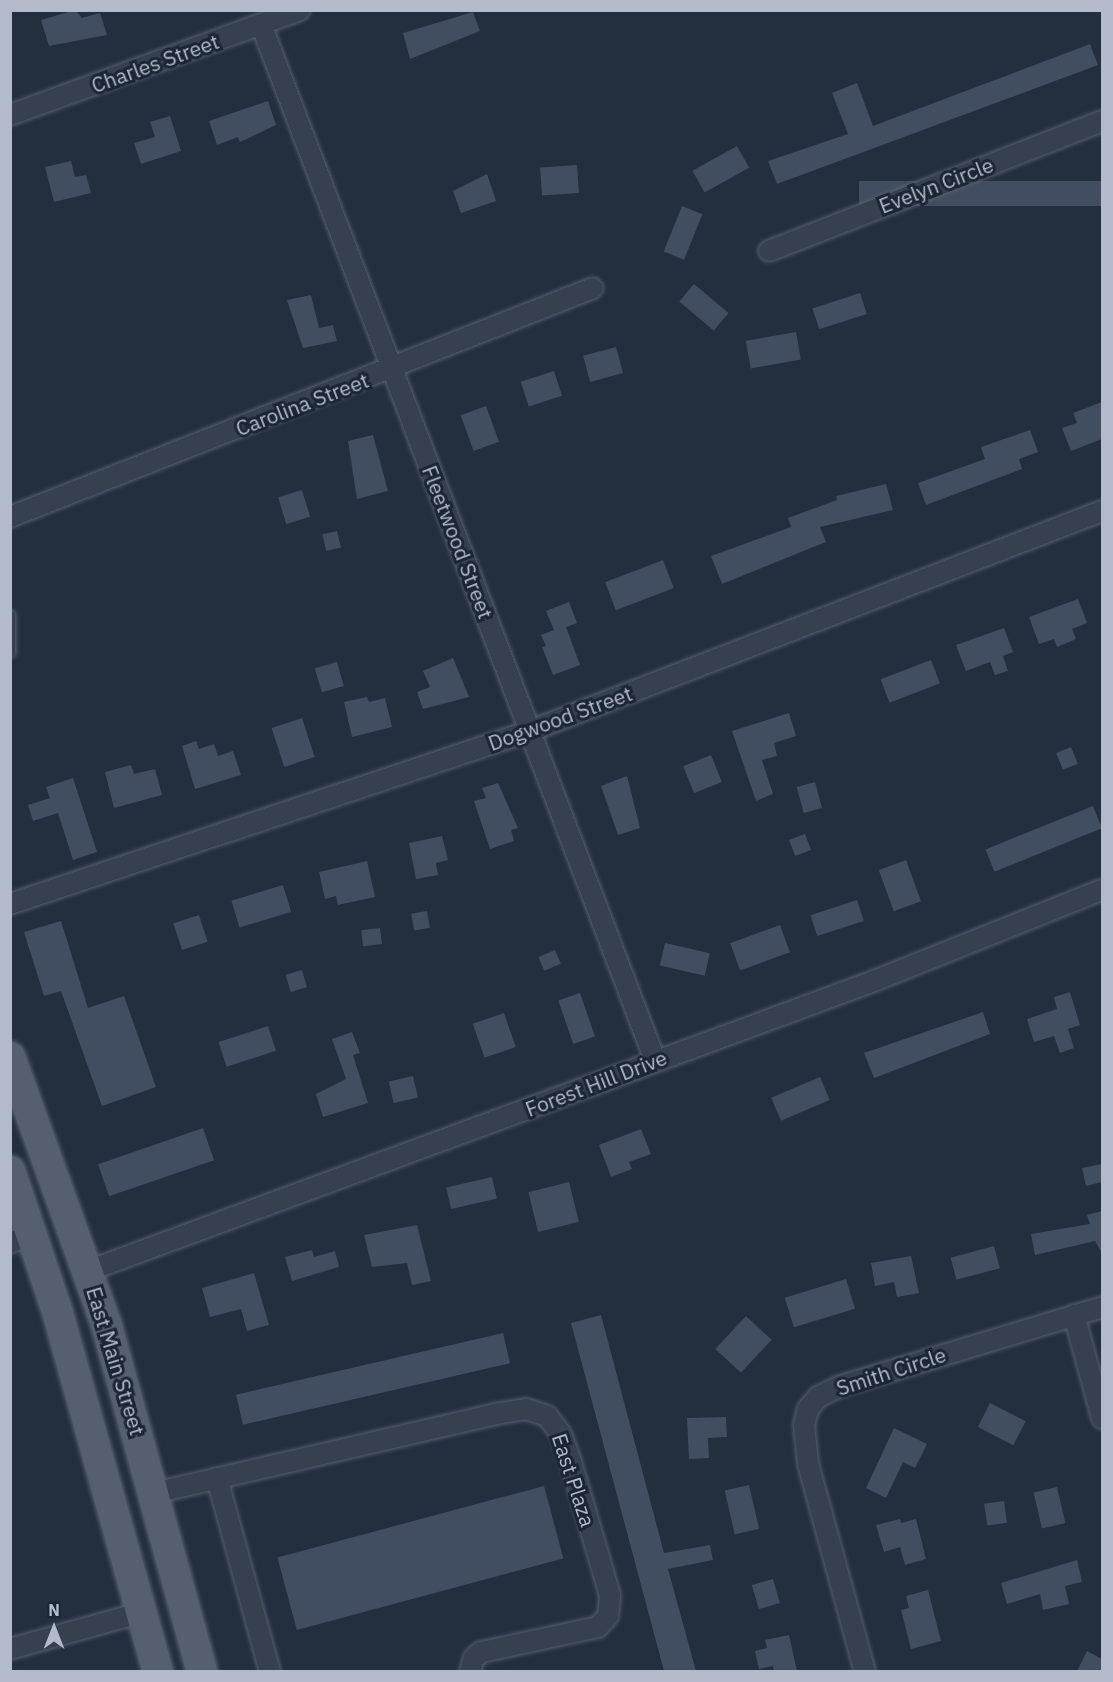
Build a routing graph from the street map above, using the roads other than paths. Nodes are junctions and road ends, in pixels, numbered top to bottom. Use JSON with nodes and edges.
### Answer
{"nodes":[{"id":1,"x":300,"y":10,"type":"edge"},
{"id":2,"x":261,"y":24,"type":"junction"},
{"id":3,"x":10,"y":115,"type":"edge"},
{"id":4,"x":1102,"y":121,"type":"edge"},
{"id":5,"x":769,"y":251,"type":"dead end"},
{"id":6,"x":593,"y":288,"type":"dead end"},
{"id":7,"x":392,"y":368,"type":"junction"},
{"id":8,"x":1102,"y":511,"type":"edge"},
{"id":9,"x":10,"y":517,"type":"edge"},
{"id":10,"x":10,"y":615,"type":"edge"},
{"id":11,"x":10,"y":652,"type":"edge"},
{"id":12,"x":530,"y":731,"type":"junction"},
{"id":13,"x":1102,"y":890,"type":"edge"},
{"id":14,"x":10,"y":904,"type":"edge"},
{"id":15,"x":10,"y":1057,"type":"edge"},
{"id":16,"x":655,"y":1060,"type":"junction"},
{"id":17,"x":10,"y":1171,"type":"edge"},
{"id":18,"x":21,"y":1239,"type":"edge"},
{"id":19,"x":88,"y":1271,"type":"junction"},
{"id":20,"x":1102,"y":1307,"type":"edge"},
{"id":21,"x":1074,"y":1315,"type":"junction"},
{"id":22,"x":1102,"y":1418,"type":"edge"},
{"id":23,"x":217,"y":1478,"type":"junction"},
{"id":24,"x":153,"y":1493,"type":"junction"},
{"id":25,"x":143,"y":1612,"type":"junction"},
{"id":26,"x":10,"y":1649,"type":"edge"},
{"id":27,"x":158,"y":1671,"type":"edge"},
{"id":28,"x":201,"y":1671,"type":"edge"},
{"id":29,"x":270,"y":1671,"type":"edge"},
{"id":30,"x":470,"y":1671,"type":"edge"},
{"id":31,"x":865,"y":1671,"type":"edge"}],
"edges":[{"from":1,"to":2,"type":"street","name":"Charles Street"},
{"from":2,"to":3,"type":"street","name":"Charles Street"},
{"from":2,"to":7,"type":"street","name":"Fleetwood Street"},
{"from":4,"to":5,"type":"street","name":"Evelyn Circle"},
{"from":6,"to":7,"type":"street","name":"Carolina Street"},
{"from":7,"to":9,"type":"street","name":"Carolina Street"},
{"from":7,"to":12,"type":"street","name":"Fleetwood Street"},
{"from":8,"to":12,"type":"street","name":"Dogwood Street"},
{"from":10,"to":11,"type":"lane"},
{"from":12,"to":14,"type":"street","name":"Dogwood Street"},
{"from":12,"to":16,"type":"street","name":"Fleetwood Street"},
{"from":13,"to":16,"type":"street","name":"Forest Hill Drive"},
{"from":15,"to":19,"type":"main road","name":"East Main Street"},
{"from":16,"to":19,"type":"street","name":"Forest Hill Drive"},
{"from":17,"to":18,"type":"main road","name":"East Main Street"},
{"from":18,"to":25,"type":"main road","name":"East Main Street"},
{"from":19,"to":24,"type":"main road","name":"East Main Street"},
{"from":20,"to":21,"type":"street","name":"Smith Circle"},
{"from":21,"to":22,"type":"street"},
{"from":21,"to":31,"type":"street","name":"Smith Circle"},
{"from":23,"to":24,"type":"street","name":"East Plaza"},
{"from":23,"to":29,"type":"street"},
{"from":23,"to":30,"type":"street","name":"East Plaza"},
{"from":24,"to":28,"type":"main road","name":"East Main Street"},
{"from":25,"to":26,"type":"street"},
{"from":25,"to":27,"type":"main road","name":"East Main Street"}]}
